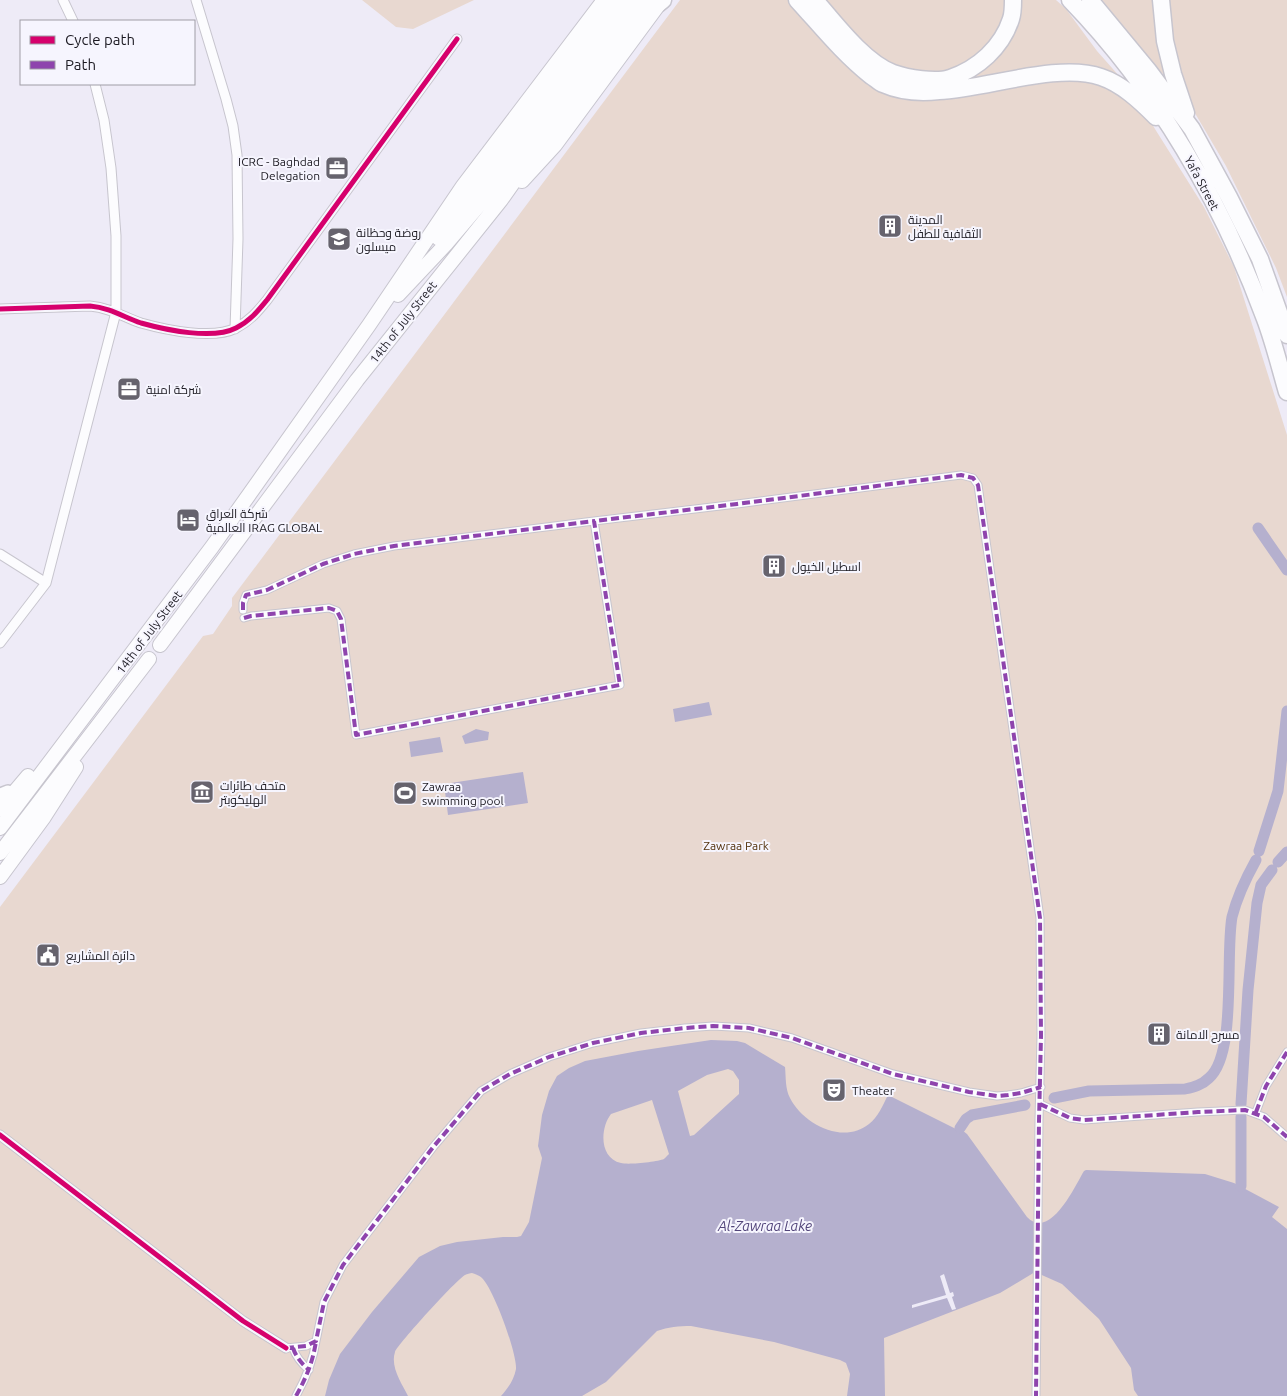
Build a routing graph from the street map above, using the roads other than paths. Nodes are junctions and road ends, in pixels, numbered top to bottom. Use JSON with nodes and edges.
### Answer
{"nodes":[{"id":1,"x":63,"y":0,"type":"edge"},
{"id":2,"x":196,"y":0,"type":"edge"},
{"id":3,"x":604,"y":0,"type":"edge"},
{"id":4,"x":618,"y":0,"type":"edge"},
{"id":5,"x":632,"y":0,"type":"edge"},
{"id":6,"x":796,"y":0,"type":"edge"},
{"id":7,"x":815,"y":0,"type":"edge"},
{"id":8,"x":1013,"y":0,"type":"edge"},
{"id":9,"x":1070,"y":0,"type":"edge"},
{"id":10,"x":1090,"y":0,"type":"edge"},
{"id":11,"x":1161,"y":0,"type":"edge"},
{"id":12,"x":657,"y":1,"type":"edge"},
{"id":13,"x":73,"y":20,"type":"edge"},
{"id":14,"x":457,"y":38,"type":"dead end"},
{"id":15,"x":95,"y":85,"type":"edge"},
{"id":16,"x":1192,"y":129,"type":"junction"},
{"id":17,"x":1179,"y":140,"type":"junction"},
{"id":18,"x":0,"y":309,"type":"edge"},
{"id":19,"x":116,"y":312,"type":"junction"},
{"id":20,"x":369,"y":326,"type":"junction"},
{"id":21,"x":235,"y":329,"type":"junction"},
{"id":22,"x":1287,"y":335,"type":"edge"},
{"id":23,"x":1287,"y":392,"type":"edge"},
{"id":24,"x":594,"y":521,"type":"junction"},
{"id":25,"x":212,"y":547,"type":"junction"},
{"id":26,"x":0,"y":554,"type":"edge"},
{"id":27,"x":226,"y":556,"type":"junction"},
{"id":28,"x":46,"y":583,"type":"junction"},
{"id":29,"x":0,"y":643,"type":"edge"},
{"id":30,"x":160,"y":645,"type":"dead end"},
{"id":31,"x":149,"y":659,"type":"dead end"},
{"id":32,"x":102,"y":694,"type":"junction"},
{"id":33,"x":118,"y":701,"type":"junction"},
{"id":34,"x":29,"y":789,"type":"junction"},
{"id":35,"x":7,"y":794,"type":"edge"},
{"id":36,"x":43,"y":797,"type":"junction"},
{"id":37,"x":0,"y":809,"type":"edge"},
{"id":38,"x":44,"y":817,"type":"junction"},
{"id":39,"x":0,"y":828,"type":"edge"},
{"id":40,"x":0,"y":853,"type":"edge"},
{"id":41,"x":0,"y":878,"type":"edge"},
{"id":42,"x":1287,"y":1052,"type":"edge"},
{"id":43,"x":1041,"y":1087,"type":"junction"},
{"id":44,"x":1040,"y":1104,"type":"junction"},
{"id":45,"x":1256,"y":1112,"type":"junction"},
{"id":46,"x":0,"y":1136,"type":"edge"},
{"id":47,"x":1287,"y":1137,"type":"edge"},
{"id":48,"x":316,"y":1341,"type":"junction"},
{"id":49,"x":289,"y":1348,"type":"junction"},
{"id":50,"x":309,"y":1370,"type":"junction"},
{"id":51,"x":296,"y":1396,"type":"edge"},
{"id":52,"x":1036,"y":1396,"type":"edge"}],
"edges":[{"from":1,"to":13,"type":"street"},
{"from":2,"to":21,"type":"street"},
{"from":3,"to":20,"type":"main road","name":"14th of July Street"},
{"from":4,"to":20,"type":"main road"},
{"from":5,"to":20,"type":"main road","name":"14th of July Street"},
{"from":6,"to":17,"type":"highway"},
{"from":7,"to":8,"type":"highway"},
{"from":9,"to":17,"type":"highway","name":"Yafa Street"},
{"from":10,"to":16,"type":"highway","name":"Yafa Street"},
{"from":11,"to":16,"type":"highway"},
{"from":12,"to":27,"type":"main road","name":"14th of July Street"},
{"from":14,"to":21,"type":"street"},
{"from":15,"to":19,"type":"street"},
{"from":16,"to":22,"type":"highway","name":"Yafa Street"},
{"from":17,"to":23,"type":"highway","name":"Yafa Street"},
{"from":18,"to":19,"type":"street"},
{"from":19,"to":21,"type":"street"},
{"from":19,"to":28,"type":"street"},
{"from":20,"to":25,"type":"main road","name":"14th of July Street"},
{"from":24,"to":24,"type":"street"},
{"from":24,"to":43,"type":"street"},
{"from":25,"to":27,"type":"main road"},
{"from":25,"to":32,"type":"main road","name":"14th of July Street"},
{"from":26,"to":28,"type":"street"},
{"from":27,"to":30,"type":"main road","name":"14th of July Street"},
{"from":28,"to":29,"type":"street"},
{"from":31,"to":33,"type":"main road","name":"14th of July Street"},
{"from":32,"to":34,"type":"main road","name":"14th of July Street"},
{"from":32,"to":35,"type":"main road","name":"14th of July Street"},
{"from":33,"to":36,"type":"main road","name":"14th of July Street"},
{"from":33,"to":38,"type":"main road","name":"14th of July Street"},
{"from":34,"to":35,"type":"main road"},
{"from":34,"to":36,"type":"main road"},
{"from":34,"to":39,"type":"main road","name":"14th of July Street"},
{"from":35,"to":37,"type":"main road","name":"14th of July Street"},
{"from":36,"to":38,"type":"main road"},
{"from":36,"to":40,"type":"main road","name":"14th of July Street"},
{"from":38,"to":41,"type":"main road","name":"14th of July Street"},
{"from":42,"to":45,"type":"street"},
{"from":43,"to":44,"type":"street"},
{"from":43,"to":48,"type":"street"},
{"from":44,"to":45,"type":"street"},
{"from":44,"to":52,"type":"street"},
{"from":45,"to":47,"type":"street"},
{"from":46,"to":49,"type":"street"},
{"from":48,"to":49,"type":"street"},
{"from":48,"to":50,"type":"street"},
{"from":49,"to":50,"type":"street"},
{"from":50,"to":51,"type":"street"}]}
